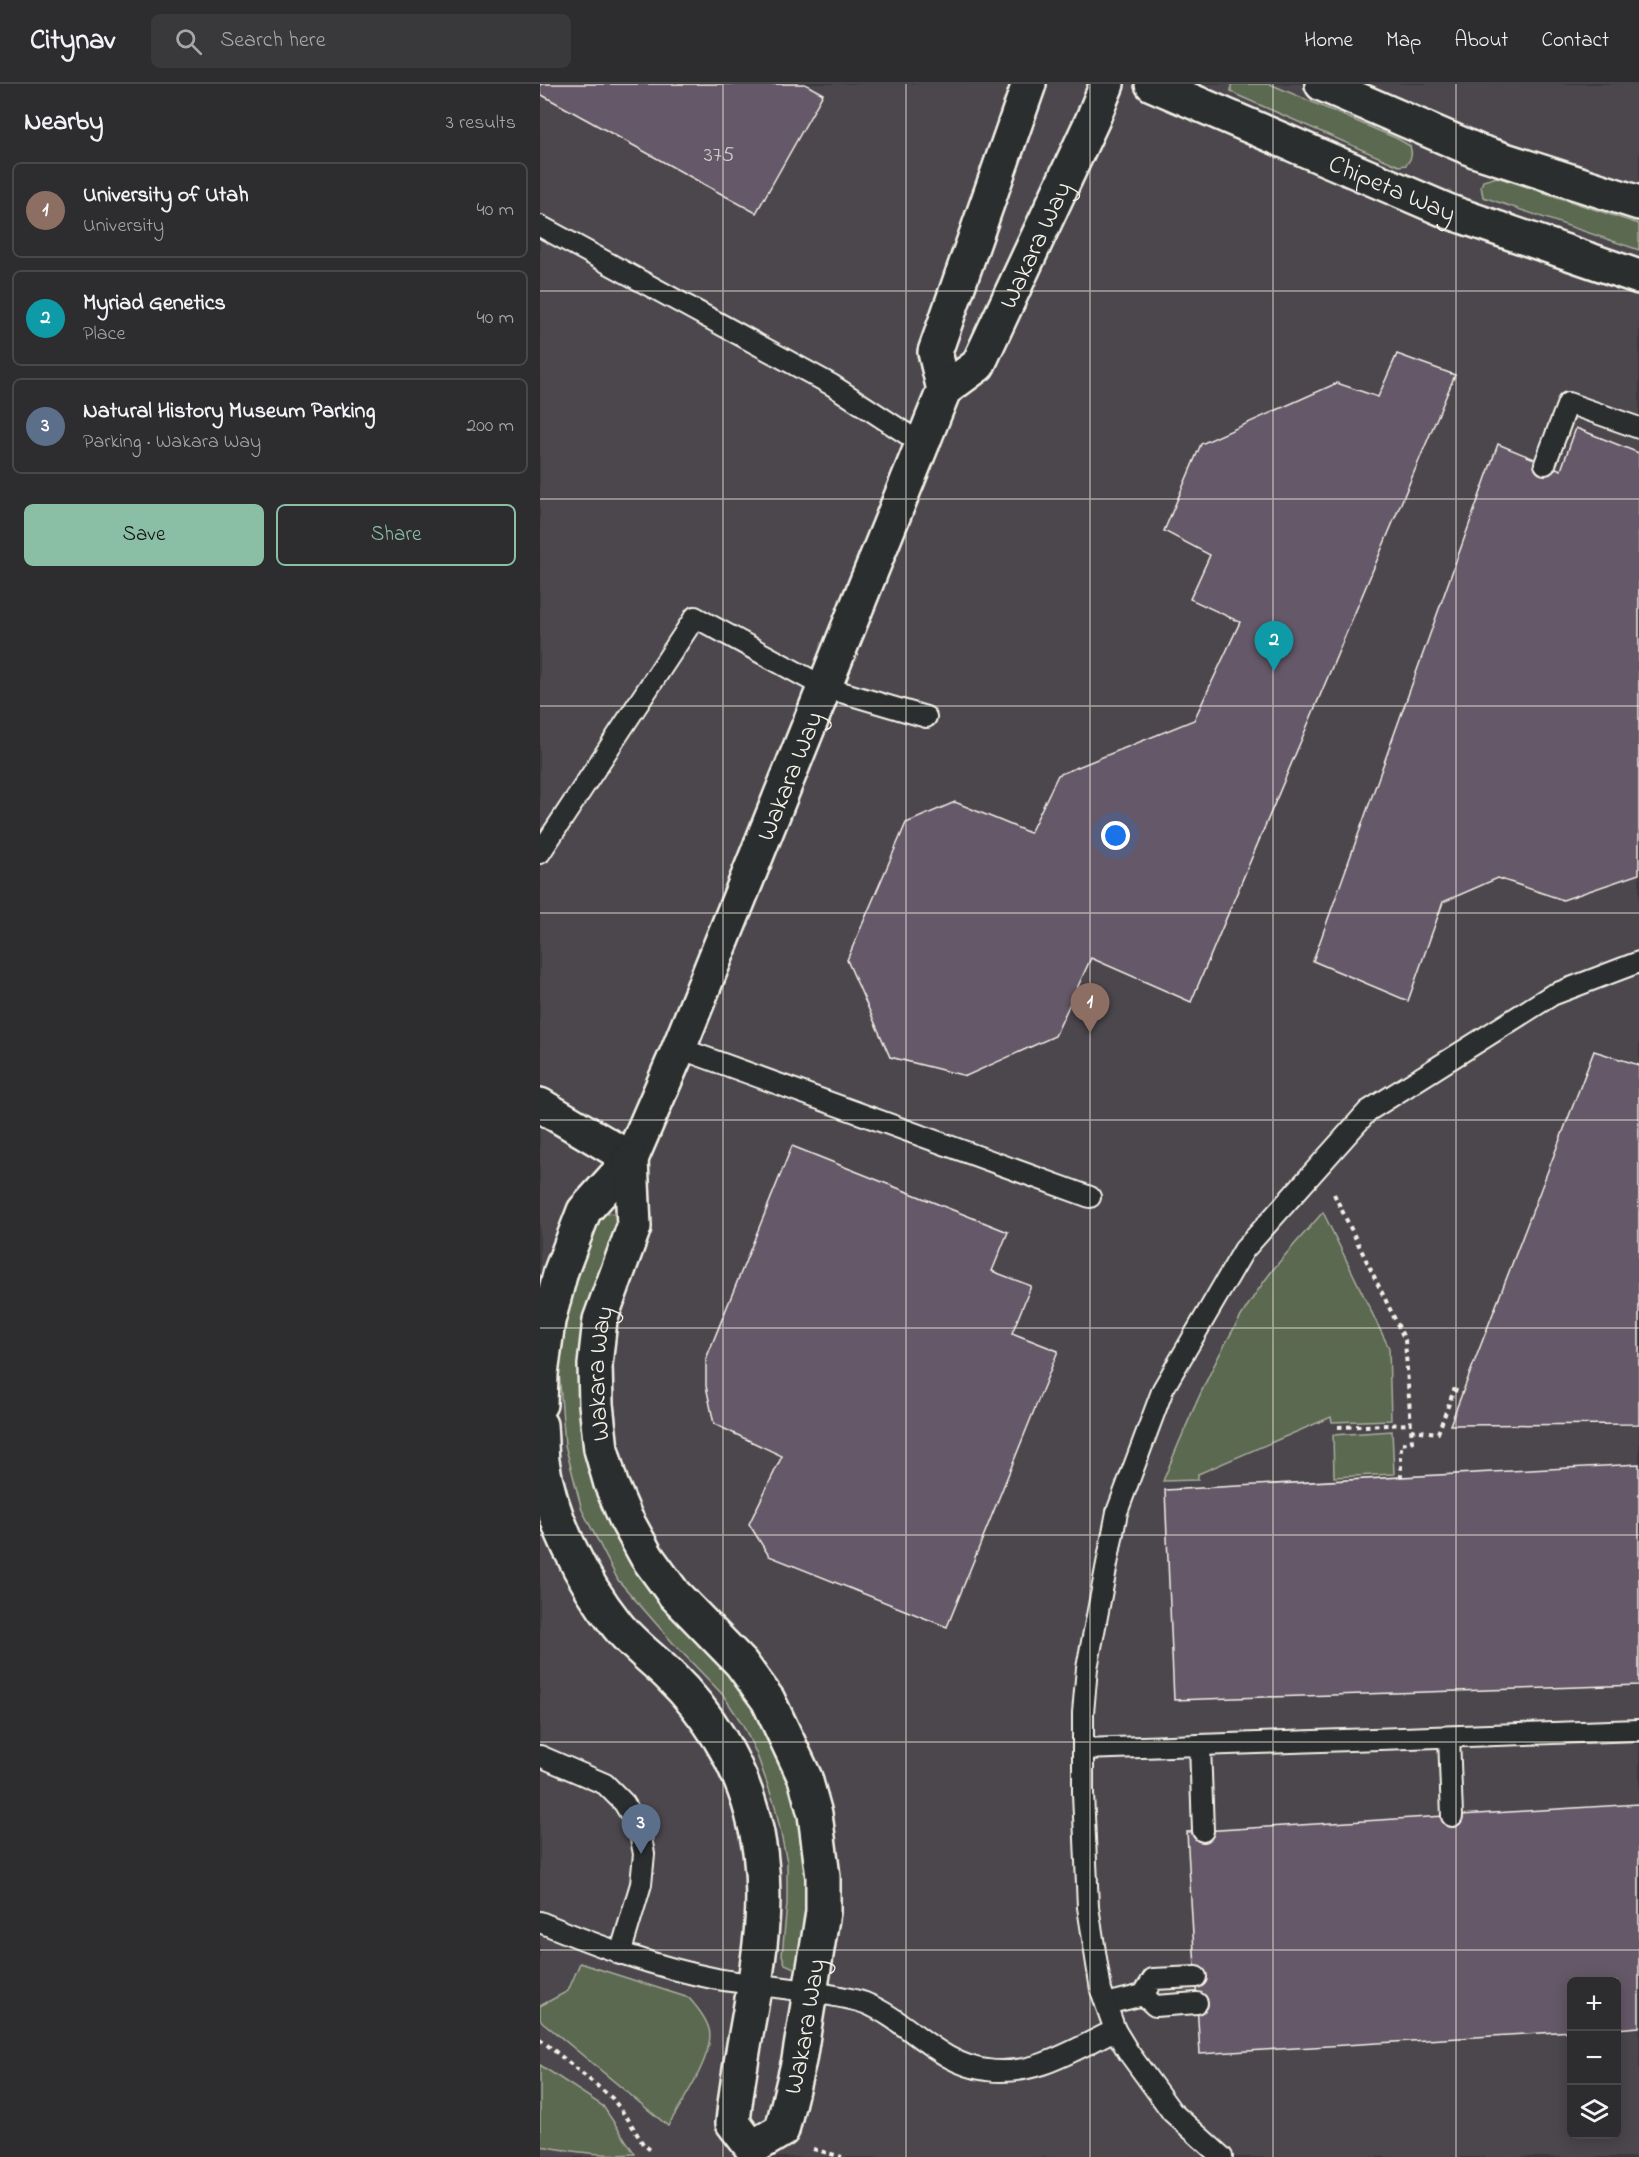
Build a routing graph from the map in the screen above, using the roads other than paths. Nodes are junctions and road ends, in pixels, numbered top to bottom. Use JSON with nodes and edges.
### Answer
{"nodes":[{"id":1,"x":1029,"y":84,"type":"edge"},
{"id":2,"x":1107,"y":84,"type":"edge"},
{"id":3,"x":1152,"y":84,"type":"edge"},
{"id":4,"x":1322,"y":84,"type":"edge"},
{"id":5,"x":1639,"y":203,"type":"edge"},
{"id":6,"x":540,"y":226,"type":"edge"},
{"id":7,"x":1639,"y":277,"type":"edge"},
{"id":8,"x":944,"y":390,"type":"junction"},
{"id":9,"x":1639,"y":428,"type":"edge"},
{"id":10,"x":922,"y":444,"type":"junction"},
{"id":11,"x":1545,"y":464,"type":"dead end"},
{"id":12,"x":824,"y":687,"type":"junction"},
{"id":13,"x":926,"y":717,"type":"dead end"},
{"id":14,"x":540,"y":853,"type":"edge"},
{"id":15,"x":1639,"y":963,"type":"edge"},
{"id":16,"x":679,"y":1048,"type":"junction"},
{"id":17,"x":540,"y":1105,"type":"edge"},
{"id":18,"x":631,"y":1159,"type":"junction"},
{"id":19,"x":1090,"y":1197,"type":"dead end"},
{"id":20,"x":540,"y":1404,"type":"edge"},
{"id":21,"x":540,"y":1425,"type":"edge"},
{"id":22,"x":1639,"y":1730,"type":"edge"},
{"id":23,"x":1449,"y":1737,"type":"junction"},
{"id":24,"x":1200,"y":1745,"type":"junction"},
{"id":25,"x":1084,"y":1749,"type":"junction"},
{"id":26,"x":540,"y":1756,"type":"edge"},
{"id":27,"x":1452,"y":1816,"type":"dead end"},
{"id":28,"x":1203,"y":1831,"type":"dead end"},
{"id":29,"x":540,"y":1922,"type":"edge"},
{"id":30,"x":620,"y":1954,"type":"junction"},
{"id":31,"x":1196,"y":1977,"type":"dead end"},
{"id":32,"x":756,"y":1984,"type":"junction"},
{"id":33,"x":810,"y":1991,"type":"junction"},
{"id":34,"x":1143,"y":1995,"type":"junction"},
{"id":35,"x":1197,"y":2003,"type":"dead end"},
{"id":36,"x":1106,"y":2004,"type":"junction"},
{"id":37,"x":1115,"y":2030,"type":"junction"},
{"id":38,"x":746,"y":2154,"type":"edge"},
{"id":39,"x":1222,"y":2157,"type":"edge"}],
"edges":[{"from":1,"to":8,"type":"street","name":"Wakara Way"},
{"from":2,"to":8,"type":"street","name":"Wakara Way"},
{"from":3,"to":7,"type":"street","name":"Chipeta Way"},
{"from":4,"to":5,"type":"street"},
{"from":6,"to":10,"type":"lane"},
{"from":8,"to":10,"type":"street","name":"Wakara Way"},
{"from":9,"to":11,"type":"lane"},
{"from":10,"to":12,"type":"street","name":"Wakara Way"},
{"from":12,"to":13,"type":"lane"},
{"from":12,"to":14,"type":"lane"},
{"from":12,"to":16,"type":"street","name":"Wakara Way"},
{"from":15,"to":25,"type":"lane"},
{"from":16,"to":18,"type":"street","name":"Wakara Way"},
{"from":16,"to":19,"type":"lane"},
{"from":17,"to":18,"type":"street"},
{"from":18,"to":20,"type":"street","name":"Wakara Way"},
{"from":18,"to":33,"type":"street","name":"Wakara Way"},
{"from":21,"to":32,"type":"street","name":"Wakara Way"},
{"from":22,"to":23,"type":"lane"},
{"from":23,"to":24,"type":"lane"},
{"from":23,"to":27,"type":"lane"},
{"from":24,"to":25,"type":"lane"},
{"from":24,"to":28,"type":"lane"},
{"from":25,"to":36,"type":"lane"},
{"from":26,"to":30,"type":"lane"},
{"from":29,"to":30,"type":"lane"},
{"from":30,"to":32,"type":"lane"},
{"from":31,"to":34,"type":"lane"},
{"from":32,"to":33,"type":"lane"},
{"from":32,"to":38,"type":"street","name":"Wakara Way"},
{"from":33,"to":37,"type":"lane"},
{"from":33,"to":38,"type":"street","name":"Wakara Way"},
{"from":34,"to":35,"type":"lane"},
{"from":34,"to":36,"type":"lane"},
{"from":36,"to":37,"type":"lane"},
{"from":37,"to":39,"type":"lane"}]}
